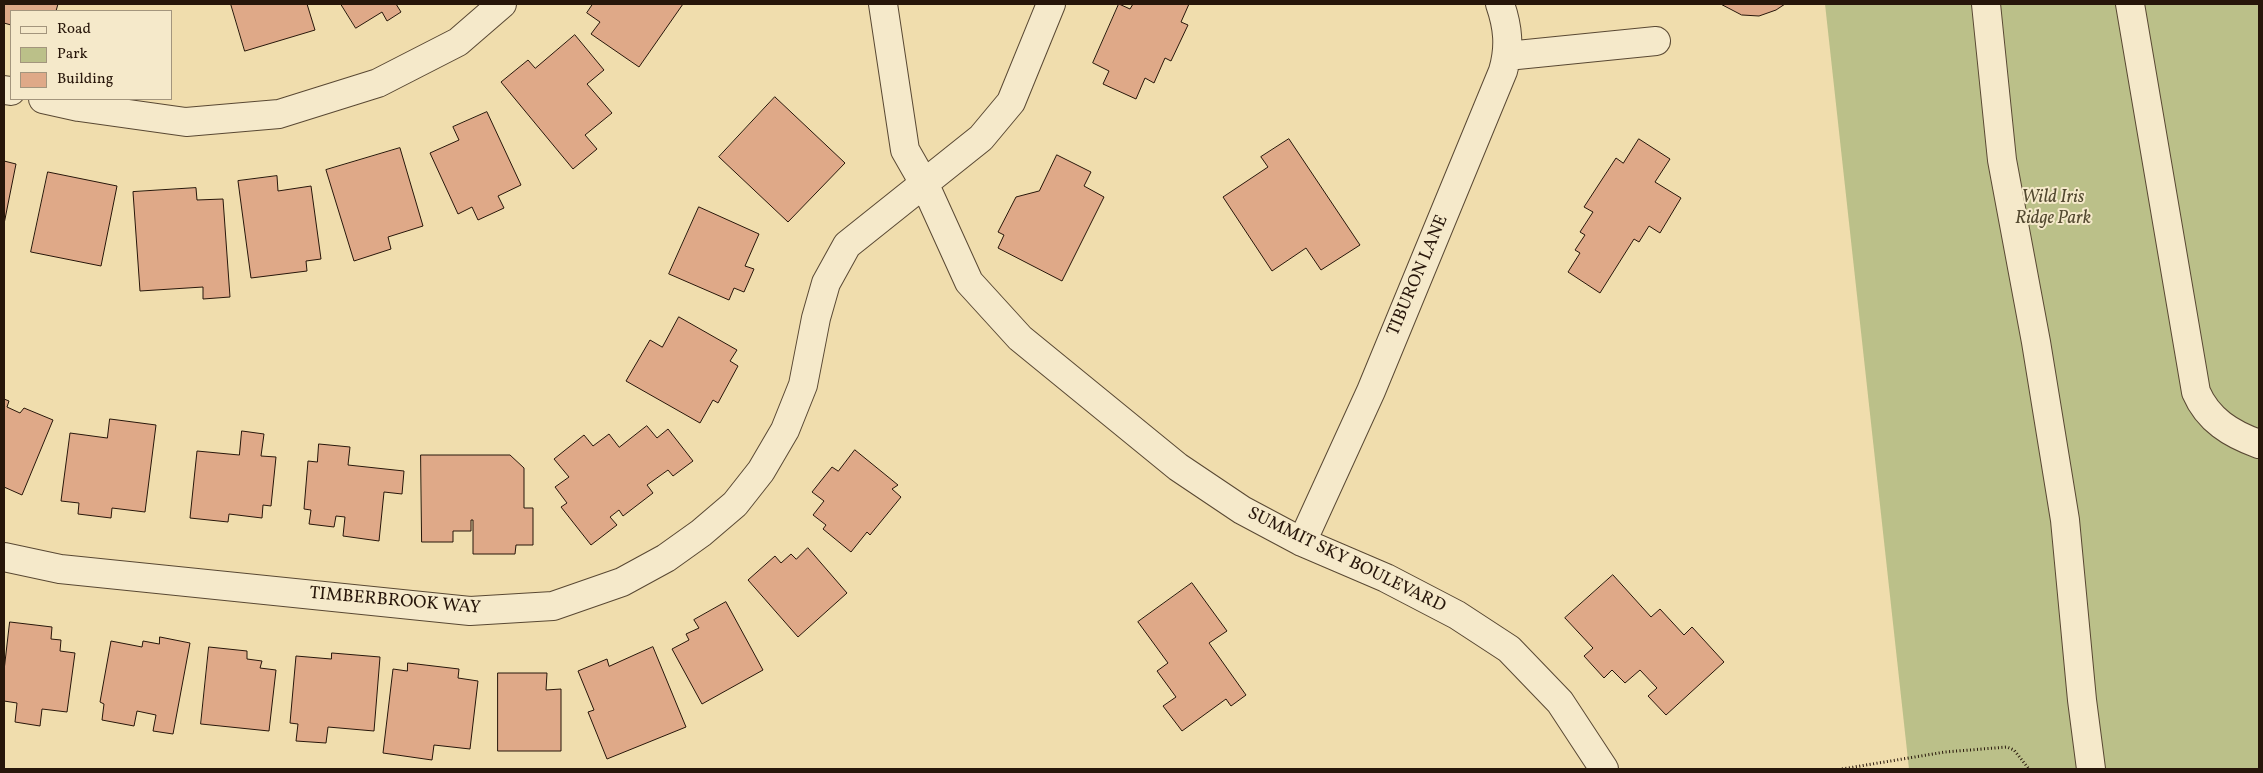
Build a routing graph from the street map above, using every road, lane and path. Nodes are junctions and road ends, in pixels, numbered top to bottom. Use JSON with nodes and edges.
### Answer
{"nodes":[{"id":1,"x":502,"y":4,"type":"edge"},
{"id":2,"x":883,"y":4,"type":"edge"},
{"id":3,"x":1051,"y":4,"type":"edge"},
{"id":4,"x":1500,"y":4,"type":"edge"},
{"id":5,"x":1986,"y":4,"type":"edge"},
{"id":6,"x":2130,"y":4,"type":"edge"},
{"id":7,"x":1656,"y":41,"type":"dead end"},
{"id":8,"x":1507,"y":56,"type":"junction"},
{"id":9,"x":48,"y":100,"type":"edge"},
{"id":10,"x":925,"y":184,"type":"junction"},
{"id":11,"x":2259,"y":444,"type":"edge"},
{"id":12,"x":1302,"y":542,"type":"junction"},
{"id":13,"x":4,"y":557,"type":"edge"},
{"id":14,"x":1604,"y":769,"type":"edge"},
{"id":15,"x":1842,"y":769,"type":"edge"},
{"id":16,"x":2029,"y":769,"type":"edge"},
{"id":17,"x":2091,"y":769,"type":"edge"}],
"edges":[{"from":1,"to":9,"type":"street"},
{"from":2,"to":10,"type":"street","name":"SUMMIT SKY BOULEVARD"},
{"from":3,"to":10,"type":"street"},
{"from":4,"to":8,"type":"street","name":"TIBURON LANE"},
{"from":5,"to":17,"type":"street"},
{"from":6,"to":11,"type":"street"},
{"from":7,"to":8,"type":"street"},
{"from":8,"to":12,"type":"street","name":"TIBURON LANE"},
{"from":10,"to":12,"type":"street","name":"SUMMIT SKY BOULEVARD"},
{"from":10,"to":13,"type":"street","name":"TIMBERBROOK WAY"},
{"from":12,"to":14,"type":"street","name":"SUMMIT SKY BOULEVARD"},
{"from":15,"to":16,"type":"path"}]}
